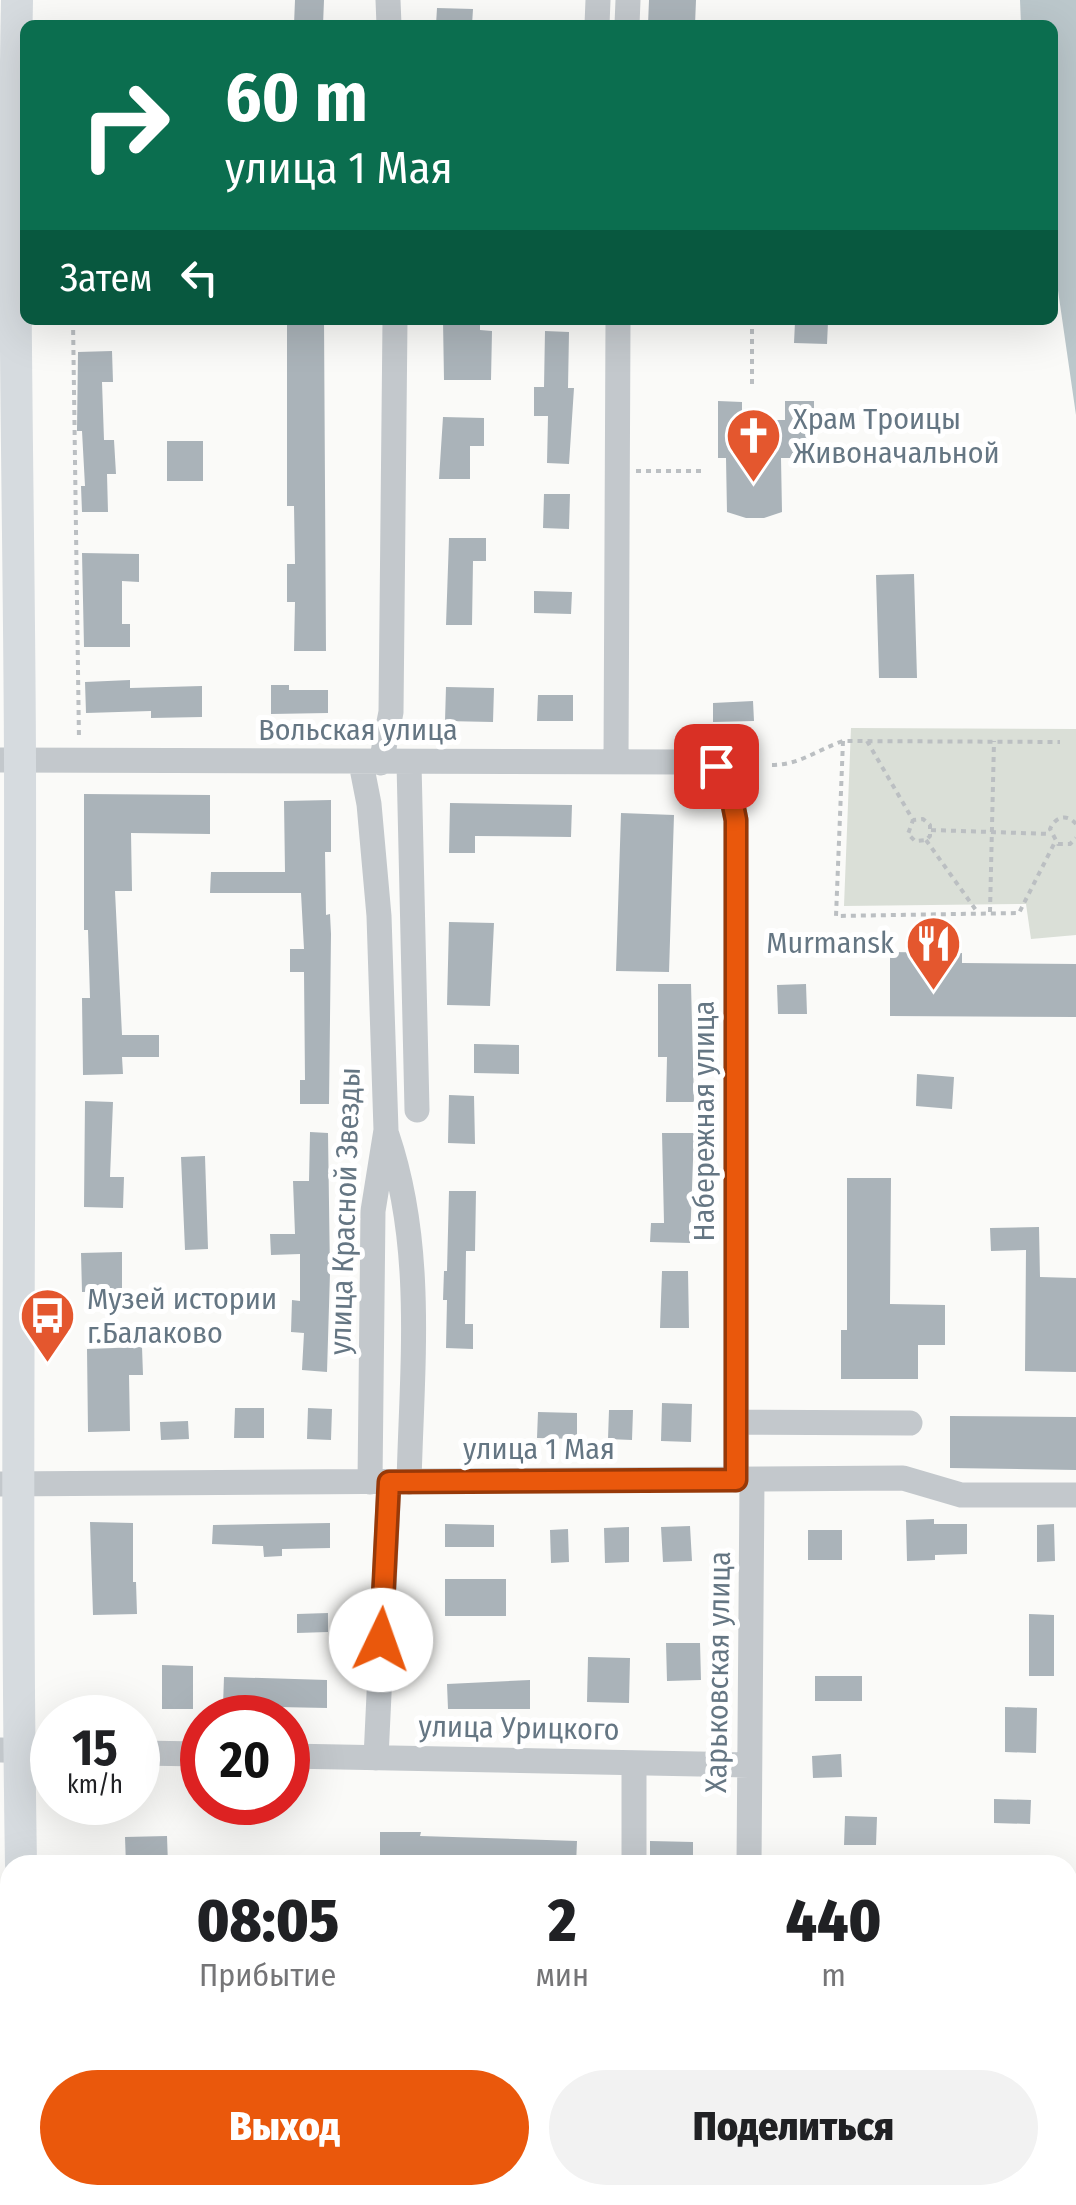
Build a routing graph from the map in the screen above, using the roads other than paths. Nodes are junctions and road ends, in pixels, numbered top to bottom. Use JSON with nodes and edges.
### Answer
{"nodes":[{"id":1,"x":18,"y":0,"type":"edge"},
{"id":2,"x":13,"y":122,"type":"edge"},
{"id":3,"x":395,"y":325,"type":"edge"},
{"id":4,"x":618,"y":325,"type":"edge"},
{"id":5,"x":10,"y":760,"type":"edge"},
{"id":6,"x":616,"y":762,"type":"junction"},
{"id":7,"x":371,"y":763,"type":"junction"},
{"id":8,"x":409,"y":763,"type":"junction"},
{"id":9,"x":716,"y":766,"type":"joint"},
{"id":10,"x":417,"y":1110,"type":"dead end"},
{"id":11,"x":386,"y":1130,"type":"junction"},
{"id":12,"x":736,"y":1422,"type":"junction"},
{"id":13,"x":910,"y":1423,"type":"dead end"},
{"id":14,"x":744,"y":1480,"type":"junction"},
{"id":15,"x":389,"y":1482,"type":"junction"},
{"id":16,"x":9,"y":1484,"type":"edge"},
{"id":17,"x":1076,"y":1495,"type":"edge"},
{"id":18,"x":10,"y":1750,"type":"edge"},
{"id":19,"x":310,"y":1756,"type":"edge"},
{"id":20,"x":376,"y":1758,"type":"junction"},
{"id":21,"x":634,"y":1763,"type":"junction"},
{"id":22,"x":750,"y":1765,"type":"junction"},
{"id":23,"x":20,"y":1855,"type":"edge"},
{"id":24,"x":634,"y":1855,"type":"edge"},
{"id":25,"x":749,"y":1855,"type":"edge"}],
"edges":[{"from":1,"to":2,"type":"main road"},
{"from":2,"to":5,"type":"main road"},
{"from":3,"to":7,"type":"street","name":"улица Красной Звезды"},
{"from":4,"to":6,"type":"street"},
{"from":5,"to":7,"type":"street","name":"Вольская улица"},
{"from":5,"to":16,"type":"main road"},
{"from":6,"to":8,"type":"street","name":"Вольская улица"},
{"from":6,"to":9,"type":"street","name":"Вольская улица"},
{"from":7,"to":8,"type":"street","name":"Вольская улица"},
{"from":7,"to":11,"type":"street","name":"улица Красной Звезды"},
{"from":8,"to":10,"type":"street"},
{"from":9,"to":12,"type":"street","name":"Набережная улица"},
{"from":11,"to":15,"type":"street","name":"улица Красной Звезды"},
{"from":11,"to":15,"type":"street"},
{"from":12,"to":13,"type":"street"},
{"from":12,"to":14,"type":"street","name":"Набережная улица"},
{"from":14,"to":15,"type":"street","name":"улица 1 Мая"},
{"from":14,"to":17,"type":"street","name":"улица 1 Мая"},
{"from":14,"to":22,"type":"street","name":"Харьковская улица"},
{"from":15,"to":16,"type":"street","name":"улица 1 Мая"},
{"from":15,"to":20,"type":"street","name":"улица Красной Звезды"},
{"from":16,"to":18,"type":"main road"},
{"from":18,"to":23,"type":"main road"},
{"from":19,"to":20,"type":"street","name":"улица Урицкого"},
{"from":20,"to":21,"type":"street","name":"улица Урицкого"},
{"from":21,"to":22,"type":"street","name":"улица Урицкого"},
{"from":21,"to":24,"type":"street"},
{"from":22,"to":25,"type":"street","name":"Харьковская улица"}]}
